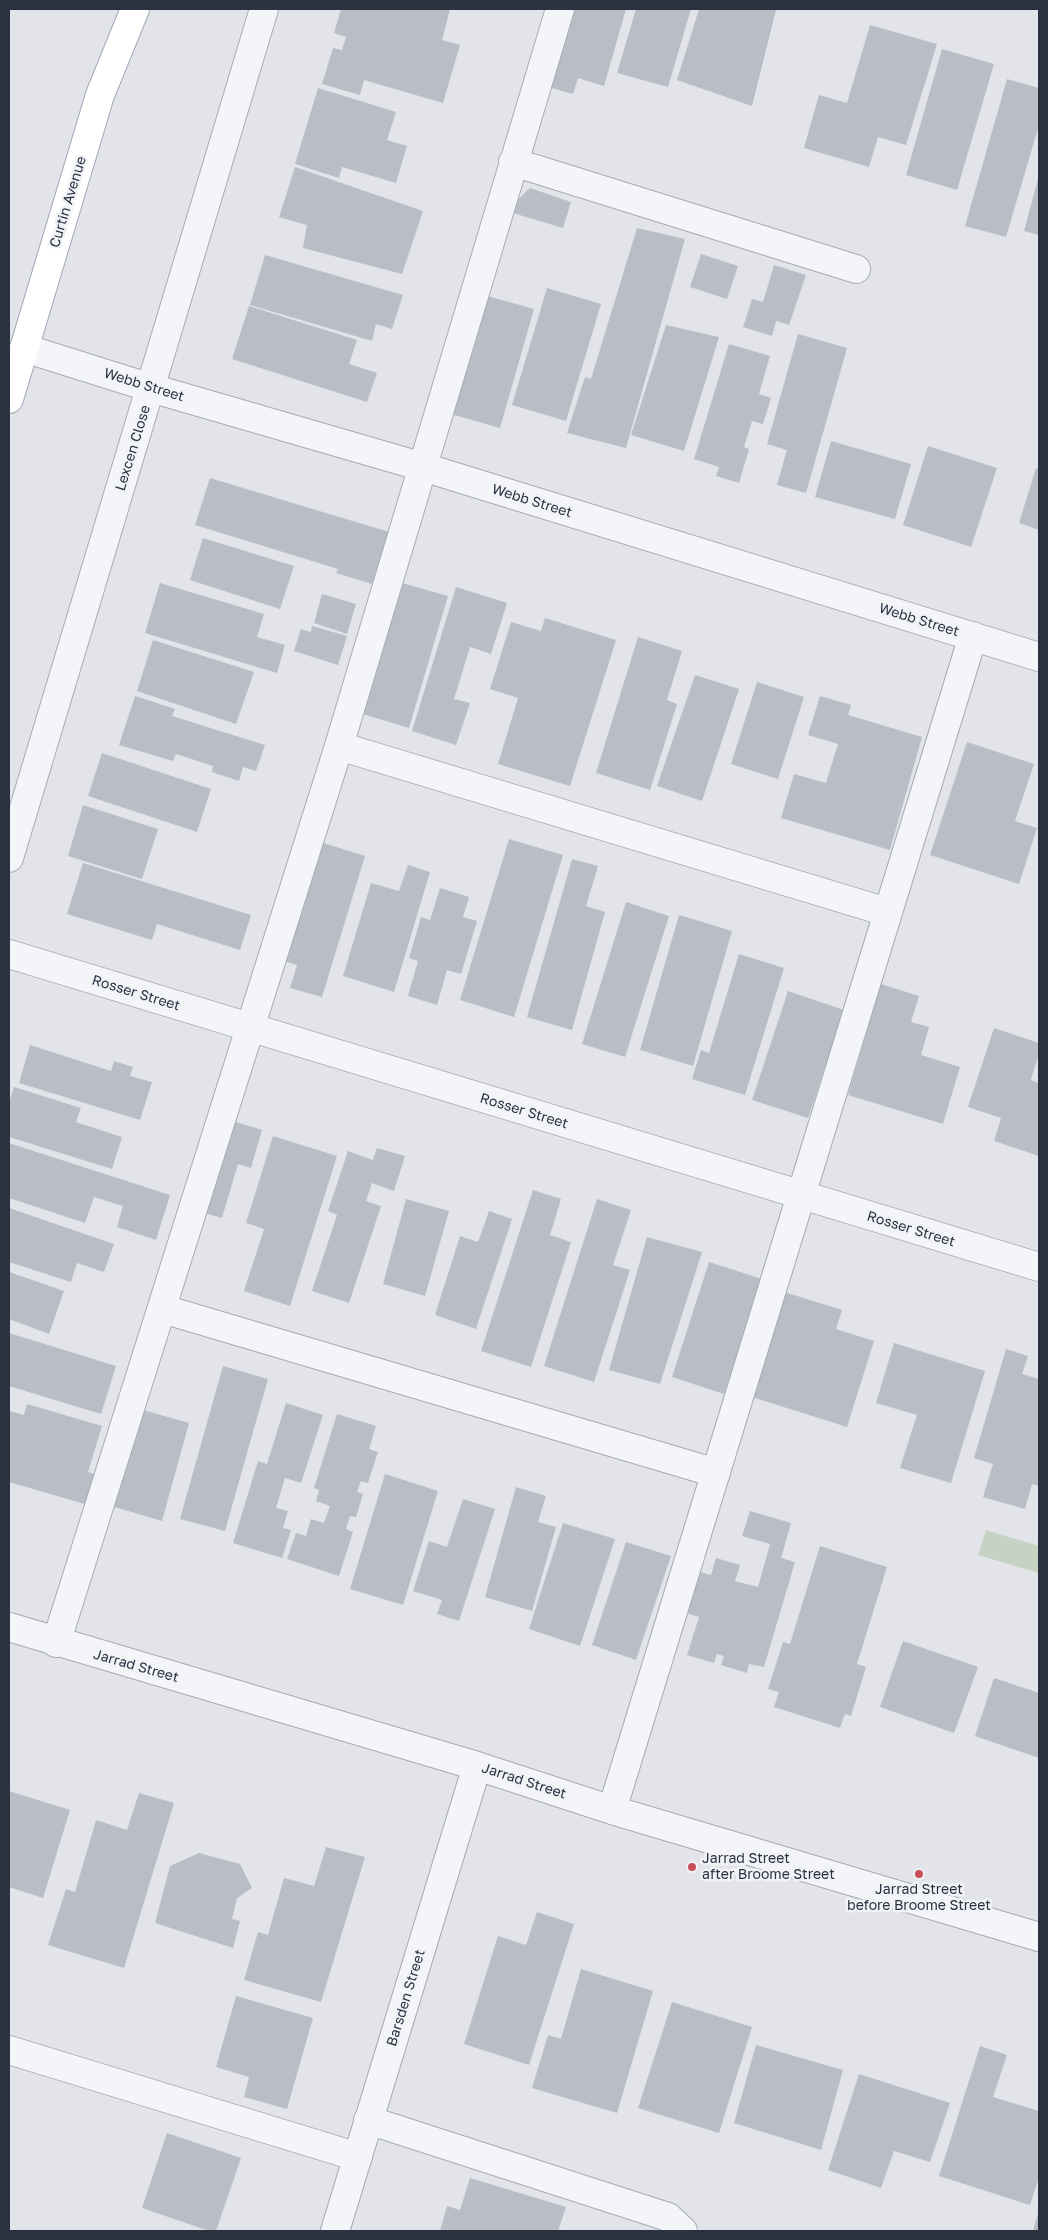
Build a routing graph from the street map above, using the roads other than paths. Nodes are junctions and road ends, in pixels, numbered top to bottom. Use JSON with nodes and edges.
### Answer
{"nodes":[{"id":1,"x":135,"y":9,"type":"edge"},
{"id":2,"x":264,"y":9,"type":"edge"},
{"id":3,"x":560,"y":9,"type":"edge"},
{"id":4,"x":513,"y":162,"type":"junction"},
{"id":5,"x":856,"y":269,"type":"dead end"},
{"id":6,"x":24,"y":348,"type":"junction"},
{"id":7,"x":151,"y":388,"type":"junction"},
{"id":8,"x":9,"y":399,"type":"edge"},
{"id":9,"x":423,"y":467,"type":"junction"},
{"id":10,"x":973,"y":636,"type":"junction"},
{"id":11,"x":1039,"y":657,"type":"edge"},
{"id":12,"x":339,"y":746,"type":"junction"},
{"id":13,"x":9,"y":858,"type":"edge"},
{"id":14,"x":888,"y":912,"type":"junction"},
{"id":15,"x":9,"y":954,"type":"edge"},
{"id":16,"x":251,"y":1028,"type":"junction"},
{"id":17,"x":802,"y":1195,"type":"junction"},
{"id":18,"x":1039,"y":1267,"type":"edge"},
{"id":19,"x":163,"y":1309,"type":"junction"},
{"id":20,"x":716,"y":1472,"type":"junction"},
{"id":21,"x":9,"y":1627,"type":"edge"},
{"id":22,"x":56,"y":1643,"type":"junction"},
{"id":23,"x":477,"y":1766,"type":"junction"},
{"id":24,"x":612,"y":1810,"type":"junction"},
{"id":25,"x":1039,"y":1937,"type":"edge"},
{"id":26,"x":9,"y":2050,"type":"edge"},
{"id":27,"x":368,"y":2120,"type":"junction"},
{"id":28,"x":358,"y":2156,"type":"junction"},
{"id":29,"x":335,"y":2231,"type":"edge"},
{"id":30,"x":684,"y":2231,"type":"edge"}],
"edges":[{"from":1,"to":6,"type":"main road","name":"Curtin Avenue"},
{"from":2,"to":7,"type":"street","name":"Lexcen Close"},
{"from":3,"to":4,"type":"street"},
{"from":4,"to":5,"type":"street"},
{"from":4,"to":9,"type":"street"},
{"from":6,"to":7,"type":"street","name":"Webb Street"},
{"from":6,"to":8,"type":"main road","name":"Curtin Avenue"},
{"from":7,"to":9,"type":"street","name":"Webb Street"},
{"from":7,"to":13,"type":"street","name":"Lexcen Close"},
{"from":9,"to":10,"type":"street","name":"Webb Street"},
{"from":9,"to":12,"type":"street"},
{"from":10,"to":11,"type":"street","name":"Webb Street"},
{"from":10,"to":14,"type":"street"},
{"from":12,"to":14,"type":"street"},
{"from":12,"to":16,"type":"street"},
{"from":14,"to":17,"type":"street"},
{"from":15,"to":16,"type":"street","name":"Rosser Street"},
{"from":16,"to":17,"type":"street","name":"Rosser Street"},
{"from":16,"to":19,"type":"street"},
{"from":17,"to":18,"type":"street","name":"Rosser Street"},
{"from":17,"to":20,"type":"street"},
{"from":19,"to":20,"type":"street"},
{"from":19,"to":22,"type":"street"},
{"from":20,"to":24,"type":"street"},
{"from":21,"to":22,"type":"street","name":"Jarrad Street"},
{"from":22,"to":23,"type":"street","name":"Jarrad Street"},
{"from":23,"to":24,"type":"street","name":"Jarrad Street"},
{"from":23,"to":27,"type":"street","name":"Barsden Street"},
{"from":24,"to":25,"type":"street","name":"Jarrad Street"},
{"from":26,"to":28,"type":"street"},
{"from":27,"to":28,"type":"street","name":"Barsden Street"},
{"from":27,"to":30,"type":"street"},
{"from":28,"to":29,"type":"street","name":"Barsden Street"}]}
